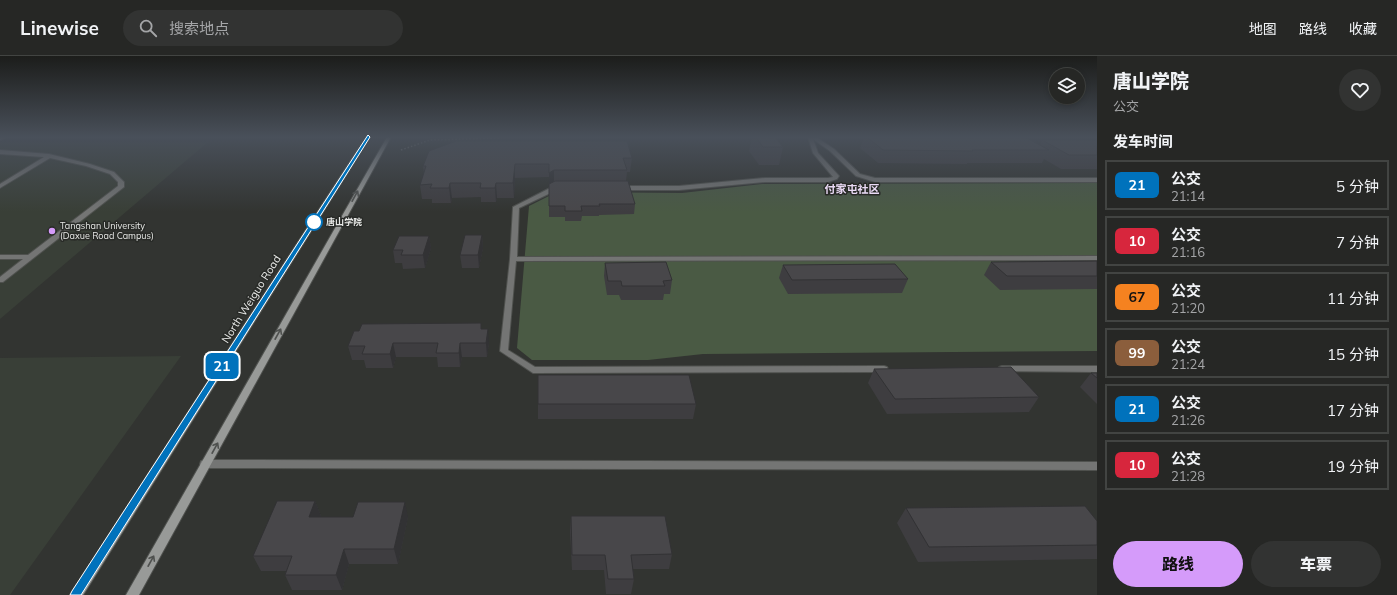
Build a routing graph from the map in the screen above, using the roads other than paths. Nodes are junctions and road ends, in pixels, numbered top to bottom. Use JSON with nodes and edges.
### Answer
{"nodes":[{"id":1,"x":39,"y":162,"type":"edge"},
{"id":2,"x":76,"y":162,"type":"edge"},
{"id":3,"x":352,"y":162,"type":"edge"},
{"id":4,"x":375,"y":162,"type":"edge"},
{"id":5,"x":824,"y":162,"type":"edge"},
{"id":6,"x":845,"y":162,"type":"edge"},
{"id":7,"x":1097,"y":180,"type":"edge"},
{"id":8,"x":0,"y":186,"type":"edge"},
{"id":9,"x":569,"y":188,"type":"edge"},
{"id":10,"x":608,"y":188,"type":"edge"},
{"id":11,"x":0,"y":257,"type":"edge"},
{"id":12,"x":29,"y":257,"type":"junction"},
{"id":13,"x":1097,"y":258,"type":"edge"},
{"id":14,"x":513,"y":259,"type":"junction"},
{"id":15,"x":0,"y":280,"type":"edge"},
{"id":16,"x":890,"y":369,"type":"edge"},
{"id":17,"x":994,"y":369,"type":"edge"},
{"id":18,"x":1097,"y":369,"type":"edge"},
{"id":19,"x":205,"y":464,"type":"junction"},
{"id":20,"x":1097,"y":466,"type":"edge"},
{"id":21,"x":76,"y":595,"type":"edge"},
{"id":22,"x":132,"y":595,"type":"edge"}],
"edges":[{"from":1,"to":8,"type":"street"},
{"from":2,"to":12,"type":"street"},
{"from":3,"to":21,"type":"main road","name":"North Weiguo Road"},
{"from":19,"to":4,"type":"main road","one_way":true},
{"from":5,"to":10,"type":"street"},
{"from":6,"to":7,"type":"street"},
{"from":9,"to":14,"type":"street"},
{"from":11,"to":12,"type":"street"},
{"from":12,"to":15,"type":"street"},
{"from":13,"to":14,"type":"street"},
{"from":14,"to":16,"type":"street"},
{"from":17,"to":18,"type":"street"},
{"from":19,"to":20,"type":"street"},
{"from":22,"to":19,"type":"main road","one_way":true}]}
